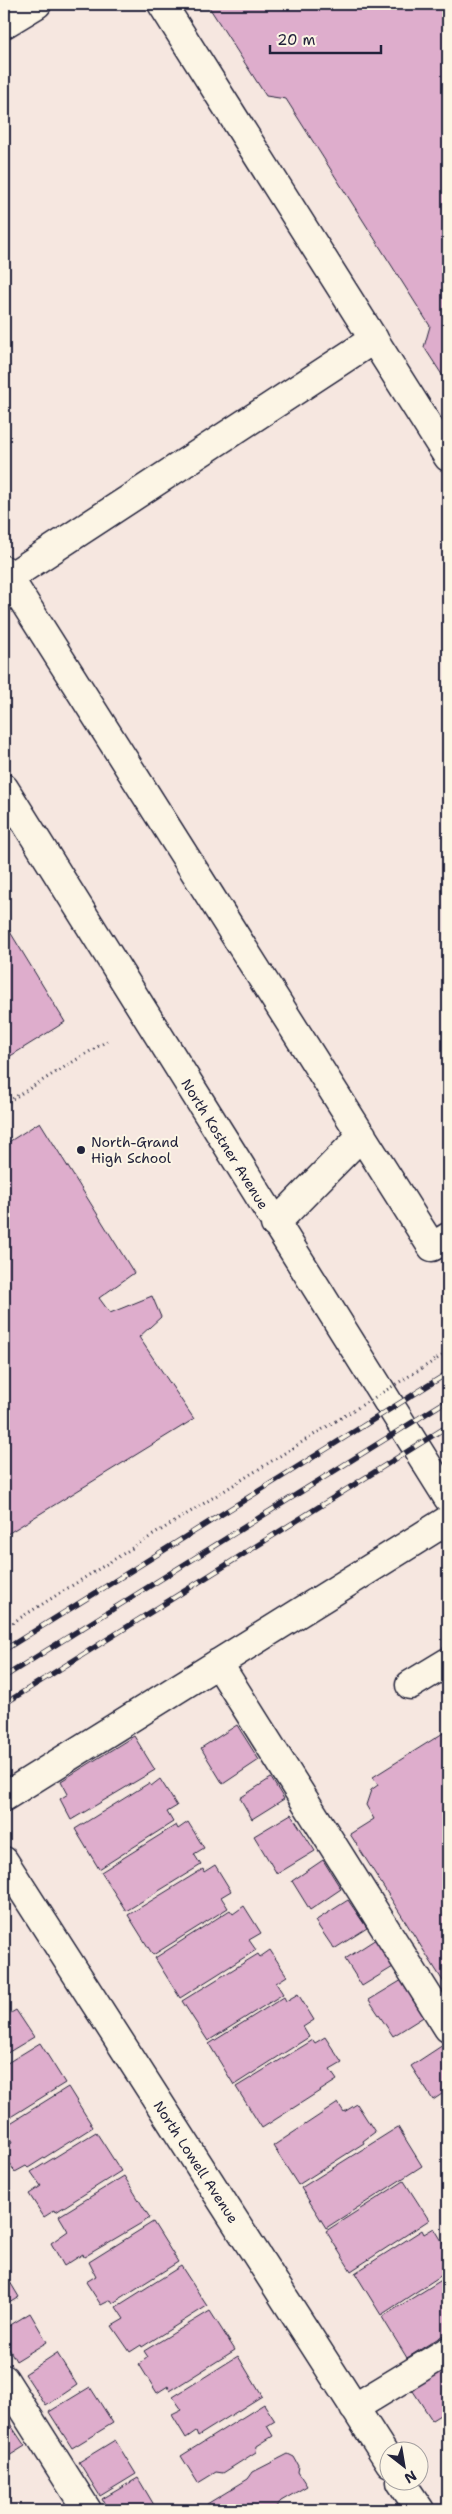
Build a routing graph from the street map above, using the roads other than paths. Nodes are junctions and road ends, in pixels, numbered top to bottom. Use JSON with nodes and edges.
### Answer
{"nodes":[{"id":1,"x":37,"y":4,"type":"edge"},
{"id":2,"x":162,"y":4,"type":"edge"},
{"id":3,"x":4,"y":24,"type":"edge"},
{"id":4,"x":374,"y":339,"type":"junction"},
{"id":5,"x":448,"y":457,"type":"edge"},
{"id":6,"x":5,"y":576,"type":"edge"},
{"id":7,"x":4,"y":788,"type":"edge"},
{"id":8,"x":362,"y":1135,"type":"junction"},
{"id":9,"x":275,"y":1224,"type":"junction"},
{"id":10,"x":440,"y":1242,"type":"edge"},
{"id":11,"x":448,"y":1498,"type":"edge"},
{"id":12,"x":448,"y":1520,"type":"edge"},
{"id":13,"x":448,"y":1662,"type":"edge"},
{"id":14,"x":218,"y":1663,"type":"junction"},
{"id":15,"x":410,"y":1685,"type":"dead end"},
{"id":16,"x":4,"y":1797,"type":"edge"},
{"id":17,"x":4,"y":1861,"type":"edge"},
{"id":18,"x":448,"y":2028,"type":"edge"},
{"id":19,"x":448,"y":2351,"type":"edge"},
{"id":20,"x":4,"y":2379,"type":"edge"},
{"id":21,"x":354,"y":2408,"type":"junction"},
{"id":22,"x":380,"y":2448,"type":"edge"},
{"id":23,"x":408,"y":2492,"type":"edge"},
{"id":24,"x":86,"y":2510,"type":"edge"},
{"id":25,"x":420,"y":2510,"type":"edge"}],
"edges":[{"from":1,"to":3,"type":"street"},
{"from":2,"to":4,"type":"street"},
{"from":4,"to":5,"type":"street"},
{"from":4,"to":6,"type":"street"},
{"from":6,"to":8,"type":"street"},
{"from":7,"to":9,"type":"street","name":"North Kostner Avenue"},
{"from":8,"to":9,"type":"street"},
{"from":8,"to":10,"type":"street"},
{"from":9,"to":11,"type":"street","name":"North Kostner Avenue"},
{"from":12,"to":14,"type":"street"},
{"from":13,"to":15,"type":"street"},
{"from":14,"to":16,"type":"street"},
{"from":14,"to":18,"type":"street"},
{"from":17,"to":21,"type":"street","name":"North Lowell Avenue"},
{"from":19,"to":21,"type":"street"},
{"from":20,"to":24,"type":"street"},
{"from":21,"to":22,"type":"street","name":"North Lowell Avenue"},
{"from":23,"to":25,"type":"street"}]}
